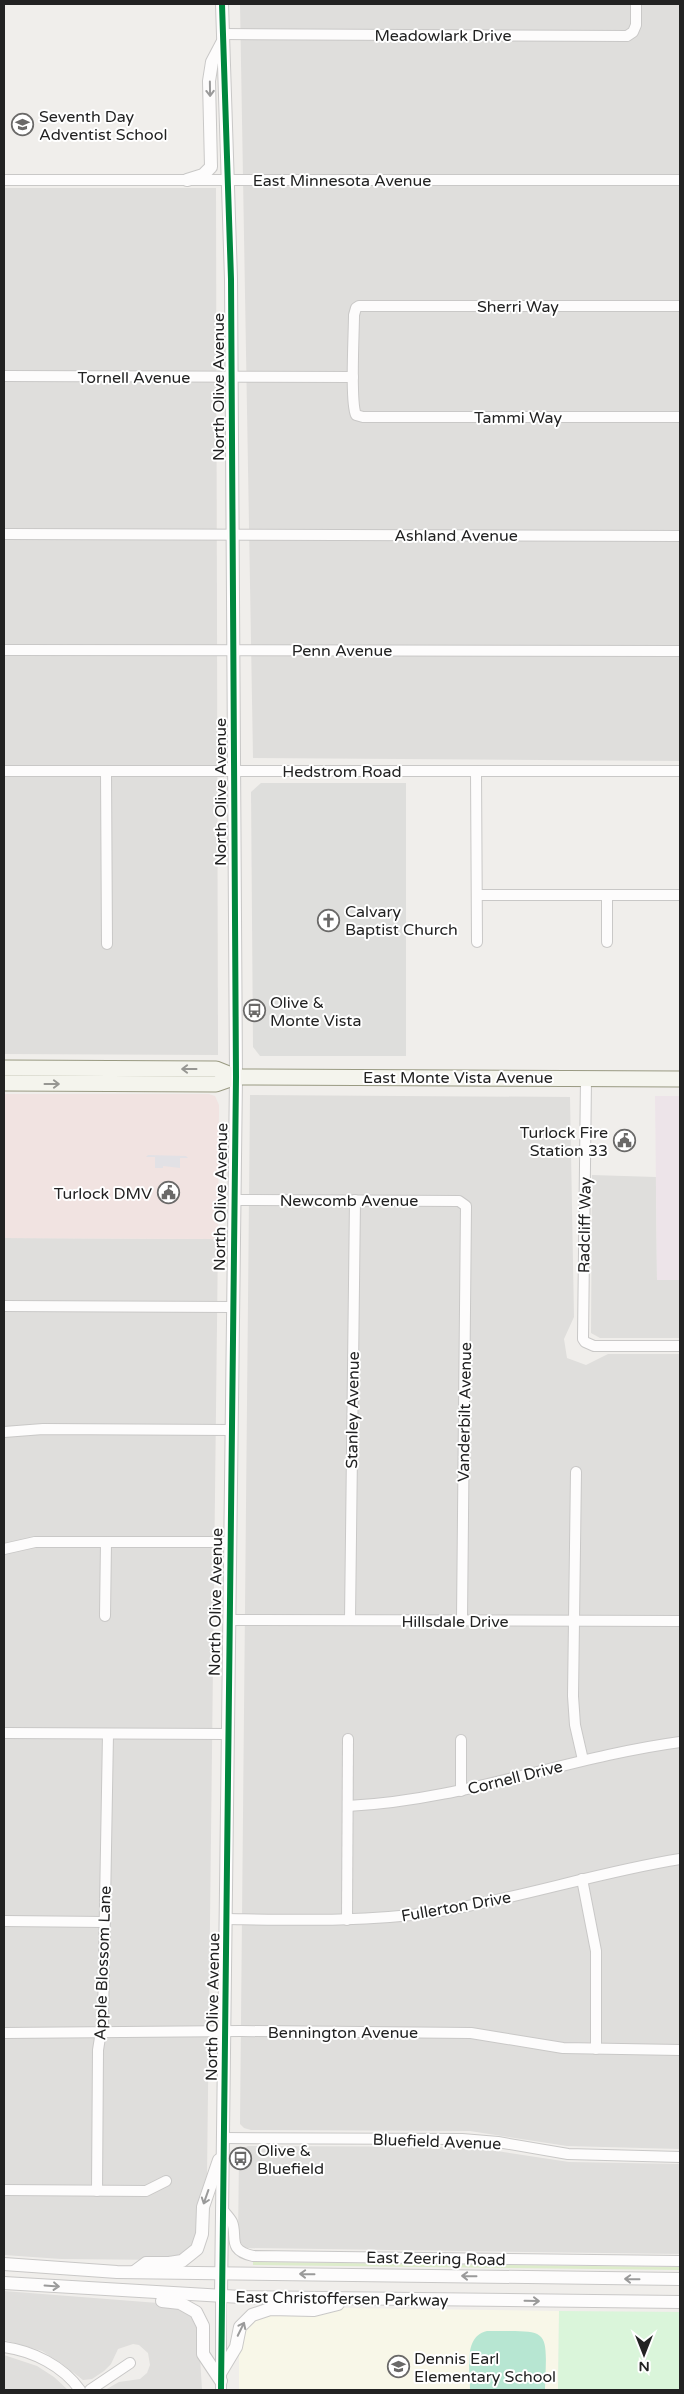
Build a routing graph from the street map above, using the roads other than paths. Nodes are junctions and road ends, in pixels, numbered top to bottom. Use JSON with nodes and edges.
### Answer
{"nodes":[{"id":1,"x":222,"y":4,"type":"edge"},
{"id":2,"x":636,"y":4,"type":"edge"},
{"id":3,"x":222,"y":38,"type":"junction"},
{"id":4,"x":4,"y":180,"type":"edge"},
{"id":5,"x":187,"y":180,"type":"junction"},
{"id":6,"x":228,"y":180,"type":"junction"},
{"id":7,"x":680,"y":180,"type":"edge"},
{"id":8,"x":680,"y":306,"type":"edge"},
{"id":9,"x":4,"y":376,"type":"edge"},
{"id":10,"x":231,"y":377,"type":"junction"},
{"id":11,"x":354,"y":377,"type":"junction"},
{"id":12,"x":680,"y":417,"type":"edge"},
{"id":13,"x":4,"y":534,"type":"edge"},
{"id":14,"x":232,"y":535,"type":"junction"},
{"id":15,"x":680,"y":536,"type":"edge"},
{"id":16,"x":4,"y":650,"type":"edge"},
{"id":17,"x":233,"y":650,"type":"junction"},
{"id":18,"x":680,"y":651,"type":"edge"},
{"id":19,"x":4,"y":770,"type":"edge"},
{"id":20,"x":106,"y":771,"type":"junction"},
{"id":21,"x":234,"y":771,"type":"junction"},
{"id":22,"x":476,"y":771,"type":"junction"},
{"id":23,"x":680,"y":771,"type":"edge"},
{"id":24,"x":477,"y":895,"type":"junction"},
{"id":25,"x":607,"y":895,"type":"junction"},
{"id":26,"x":680,"y":895,"type":"edge"},
{"id":27,"x":477,"y":942,"type":"dead end"},
{"id":28,"x":607,"y":942,"type":"dead end"},
{"id":29,"x":107,"y":944,"type":"dead end"},
{"id":30,"x":4,"y":1068,"type":"edge"},
{"id":31,"x":38,"y":1068,"type":"junction"},
{"id":32,"x":4,"y":1075,"type":"edge"},
{"id":33,"x":236,"y":1077,"type":"junction"},
{"id":34,"x":586,"y":1078,"type":"junction"},
{"id":35,"x":680,"y":1079,"type":"edge"},
{"id":36,"x":4,"y":1083,"type":"edge"},
{"id":37,"x":234,"y":1200,"type":"junction"},
{"id":38,"x":354,"y":1200,"type":"junction"},
{"id":39,"x":464,"y":1204,"type":"joint"},
{"id":40,"x":4,"y":1306,"type":"edge"},
{"id":41,"x":232,"y":1306,"type":"junction"},
{"id":42,"x":680,"y":1346,"type":"edge"},
{"id":43,"x":231,"y":1430,"type":"junction"},
{"id":44,"x":4,"y":1432,"type":"edge"},
{"id":45,"x":576,"y":1472,"type":"dead end"},
{"id":46,"x":106,"y":1542,"type":"junction"},
{"id":47,"x":230,"y":1542,"type":"junction"},
{"id":48,"x":4,"y":1548,"type":"edge"},
{"id":49,"x":105,"y":1616,"type":"dead end"},
{"id":50,"x":229,"y":1620,"type":"junction"},
{"id":51,"x":350,"y":1620,"type":"junction"},
{"id":52,"x":462,"y":1620,"type":"junction"},
{"id":53,"x":574,"y":1621,"type":"junction"},
{"id":54,"x":680,"y":1621,"type":"edge"},
{"id":55,"x":4,"y":1733,"type":"edge"},
{"id":56,"x":108,"y":1734,"type":"junction"},
{"id":57,"x":227,"y":1734,"type":"junction"},
{"id":58,"x":348,"y":1739,"type":"dead end"},
{"id":59,"x":461,"y":1740,"type":"dead end"},
{"id":60,"x":680,"y":1742,"type":"edge"},
{"id":61,"x":582,"y":1760,"type":"junction"},
{"id":62,"x":461,"y":1790,"type":"junction"},
{"id":63,"x":348,"y":1806,"type":"junction"},
{"id":64,"x":680,"y":1859,"type":"edge"},
{"id":65,"x":582,"y":1879,"type":"junction"},
{"id":66,"x":227,"y":1920,"type":"junction"},
{"id":67,"x":347,"y":1920,"type":"junction"},
{"id":68,"x":4,"y":1921,"type":"edge"},
{"id":69,"x":105,"y":1922,"type":"junction"},
{"id":70,"x":225,"y":2032,"type":"junction"},
{"id":71,"x":4,"y":2033,"type":"edge"},
{"id":72,"x":101,"y":2033,"type":"junction"},
{"id":73,"x":596,"y":2049,"type":"junction"},
{"id":74,"x":680,"y":2050,"type":"edge"},
{"id":75,"x":222,"y":2144,"type":"junction"},
{"id":76,"x":680,"y":2157,"type":"edge"},
{"id":77,"x":166,"y":2181,"type":"dead end"},
{"id":78,"x":4,"y":2190,"type":"edge"},
{"id":79,"x":97,"y":2191,"type":"junction"},
{"id":80,"x":222,"y":2209,"type":"junction"},
{"id":81,"x":680,"y":2261,"type":"edge"},
{"id":82,"x":4,"y":2264,"type":"edge"},
{"id":83,"x":134,"y":2272,"type":"junction"},
{"id":84,"x":221,"y":2272,"type":"junction"},
{"id":85,"x":680,"y":2279,"type":"edge"},
{"id":86,"x":4,"y":2283,"type":"edge"},
{"id":87,"x":129,"y":2291,"type":"junction"},
{"id":88,"x":221,"y":2296,"type":"junction"},
{"id":89,"x":354,"y":2299,"type":"junction"},
{"id":90,"x":680,"y":2302,"type":"edge"},
{"id":91,"x":4,"y":2347,"type":"edge"},
{"id":92,"x":130,"y":2363,"type":"dead end"},
{"id":93,"x":221,"y":2381,"type":"edge"},
{"id":94,"x":80,"y":2390,"type":"edge"},
{"id":95,"x":90,"y":2390,"type":"edge"}],
"edges":[{"from":1,"to":3,"type":"street","name":"North Olive Avenue"},
{"from":2,"to":3,"type":"street","name":"Meadowlark Drive"},
{"from":3,"to":5,"type":"street","one_way":true},
{"from":3,"to":6,"type":"street","name":"North Olive Avenue"},
{"from":4,"to":5,"type":"street","name":"East Minnesota Avenue"},
{"from":5,"to":6,"type":"street","name":"East Minnesota Avenue"},
{"from":6,"to":7,"type":"street","name":"East Minnesota Avenue"},
{"from":6,"to":10,"type":"street","name":"North Olive Avenue"},
{"from":8,"to":11,"type":"street","name":"Sherri Way"},
{"from":9,"to":10,"type":"street","name":"Tornell Avenue"},
{"from":10,"to":11,"type":"street","name":"Tornell Avenue"},
{"from":10,"to":14,"type":"street","name":"North Olive Avenue"},
{"from":11,"to":12,"type":"street","name":"Tammi Way"},
{"from":13,"to":14,"type":"street","name":"Ashland Avenue"},
{"from":14,"to":15,"type":"street","name":"Ashland Avenue"},
{"from":14,"to":17,"type":"street","name":"North Olive Avenue"},
{"from":16,"to":17,"type":"street","name":"Penn Avenue"},
{"from":17,"to":18,"type":"street","name":"Penn Avenue"},
{"from":17,"to":21,"type":"street","name":"North Olive Avenue"},
{"from":19,"to":20,"type":"street","name":"Hedstrom Road"},
{"from":20,"to":21,"type":"street","name":"Hedstrom Road"},
{"from":20,"to":29,"type":"street"},
{"from":21,"to":22,"type":"street","name":"Hedstrom Road"},
{"from":21,"to":33,"type":"street","name":"North Olive Avenue"},
{"from":22,"to":23,"type":"street","name":"Hedstrom Road"},
{"from":22,"to":24,"type":"street"},
{"from":24,"to":25,"type":"street"},
{"from":24,"to":27,"type":"street"},
{"from":25,"to":26,"type":"street"},
{"from":25,"to":28,"type":"street"},
{"from":30,"to":31,"type":"main road","name":"East Monte Vista Avenue"},
{"from":31,"to":32,"type":"main road"},
{"from":33,"to":31,"type":"main road","name":"East Monte Vista Avenue","one_way":true},
{"from":33,"to":34,"type":"main road","name":"East Monte Vista Avenue"},
{"from":36,"to":33,"type":"main road","name":"East Monte Vista Avenue","one_way":true},
{"from":33,"to":37,"type":"street","name":"North Olive Avenue"},
{"from":34,"to":35,"type":"main road","name":"East Monte Vista Avenue"},
{"from":34,"to":42,"type":"street","name":"Radcliff Way"},
{"from":37,"to":38,"type":"street","name":"Newcomb Avenue"},
{"from":37,"to":41,"type":"street","name":"North Olive Avenue"},
{"from":38,"to":39,"type":"street","name":"Newcomb Avenue"},
{"from":38,"to":51,"type":"street","name":"Stanley Avenue"},
{"from":39,"to":52,"type":"street","name":"Vanderbilt Avenue"},
{"from":40,"to":41,"type":"street"},
{"from":41,"to":43,"type":"street","name":"North Olive Avenue"},
{"from":43,"to":44,"type":"street"},
{"from":43,"to":47,"type":"street","name":"North Olive Avenue"},
{"from":45,"to":53,"type":"street"},
{"from":46,"to":47,"type":"street"},
{"from":46,"to":48,"type":"street"},
{"from":46,"to":49,"type":"street"},
{"from":47,"to":50,"type":"street","name":"North Olive Avenue"},
{"from":50,"to":51,"type":"street","name":"Hillsdale Drive"},
{"from":50,"to":57,"type":"street","name":"North Olive Avenue"},
{"from":51,"to":52,"type":"street","name":"Hillsdale Drive"},
{"from":52,"to":53,"type":"street","name":"Hillsdale Drive"},
{"from":53,"to":54,"type":"street","name":"Hillsdale Drive"},
{"from":53,"to":61,"type":"street"},
{"from":55,"to":56,"type":"street"},
{"from":56,"to":57,"type":"street"},
{"from":56,"to":69,"type":"street","name":"Apple Blossom Lane"},
{"from":57,"to":66,"type":"street","name":"North Olive Avenue"},
{"from":58,"to":63,"type":"street"},
{"from":59,"to":62,"type":"street"},
{"from":60,"to":61,"type":"street","name":"Cornell Drive"},
{"from":61,"to":62,"type":"street","name":"Cornell Drive"},
{"from":62,"to":63,"type":"street","name":"Cornell Drive"},
{"from":63,"to":67,"type":"street"},
{"from":64,"to":65,"type":"street","name":"Fullerton Drive"},
{"from":65,"to":67,"type":"street","name":"Fullerton Drive"},
{"from":65,"to":73,"type":"street"},
{"from":66,"to":67,"type":"street","name":"Fullerton Drive"},
{"from":66,"to":70,"type":"street","name":"North Olive Avenue"},
{"from":68,"to":69,"type":"street"},
{"from":69,"to":72,"type":"street","name":"Apple Blossom Lane"},
{"from":70,"to":72,"type":"street","name":"Bennington Avenue"},
{"from":70,"to":73,"type":"street","name":"Bennington Avenue"},
{"from":70,"to":75,"type":"street","name":"North Olive Avenue"},
{"from":71,"to":72,"type":"street","name":"Bennington Avenue"},
{"from":72,"to":79,"type":"street","name":"Apple Blossom Lane"},
{"from":73,"to":74,"type":"street","name":"Bennington Avenue"},
{"from":75,"to":76,"type":"street","name":"Bluefield Avenue"},
{"from":75,"to":80,"type":"street","name":"North Olive Avenue"},
{"from":75,"to":83,"type":"street","one_way":true},
{"from":77,"to":79,"type":"street"},
{"from":78,"to":79,"type":"street"},
{"from":80,"to":81,"type":"street","name":"East Zeering Road"},
{"from":80,"to":84,"type":"street","name":"North Olive Avenue"},
{"from":82,"to":83,"type":"street","name":"East Christoffersen Parkway"},
{"from":83,"to":84,"type":"street","name":"East Christoffersen Parkway"},
{"from":85,"to":84,"type":"street","name":"East Christoffersen Parkway","one_way":true},
{"from":84,"to":88,"type":"street","name":"North Olive Avenue"},
{"from":86,"to":87,"type":"street","name":"East Christoffersen Parkway","one_way":true},
{"from":87,"to":88,"type":"street","name":"East Christoffersen Parkway"},
{"from":87,"to":93,"type":"street"},
{"from":88,"to":89,"type":"street","name":"East Christoffersen Parkway"},
{"from":88,"to":93,"type":"street","name":"North Olive Avenue"},
{"from":89,"to":90,"type":"street","name":"East Christoffersen Parkway","one_way":true},
{"from":93,"to":89,"type":"street","one_way":true},
{"from":91,"to":94,"type":"street"},
{"from":92,"to":95,"type":"street"}]}
